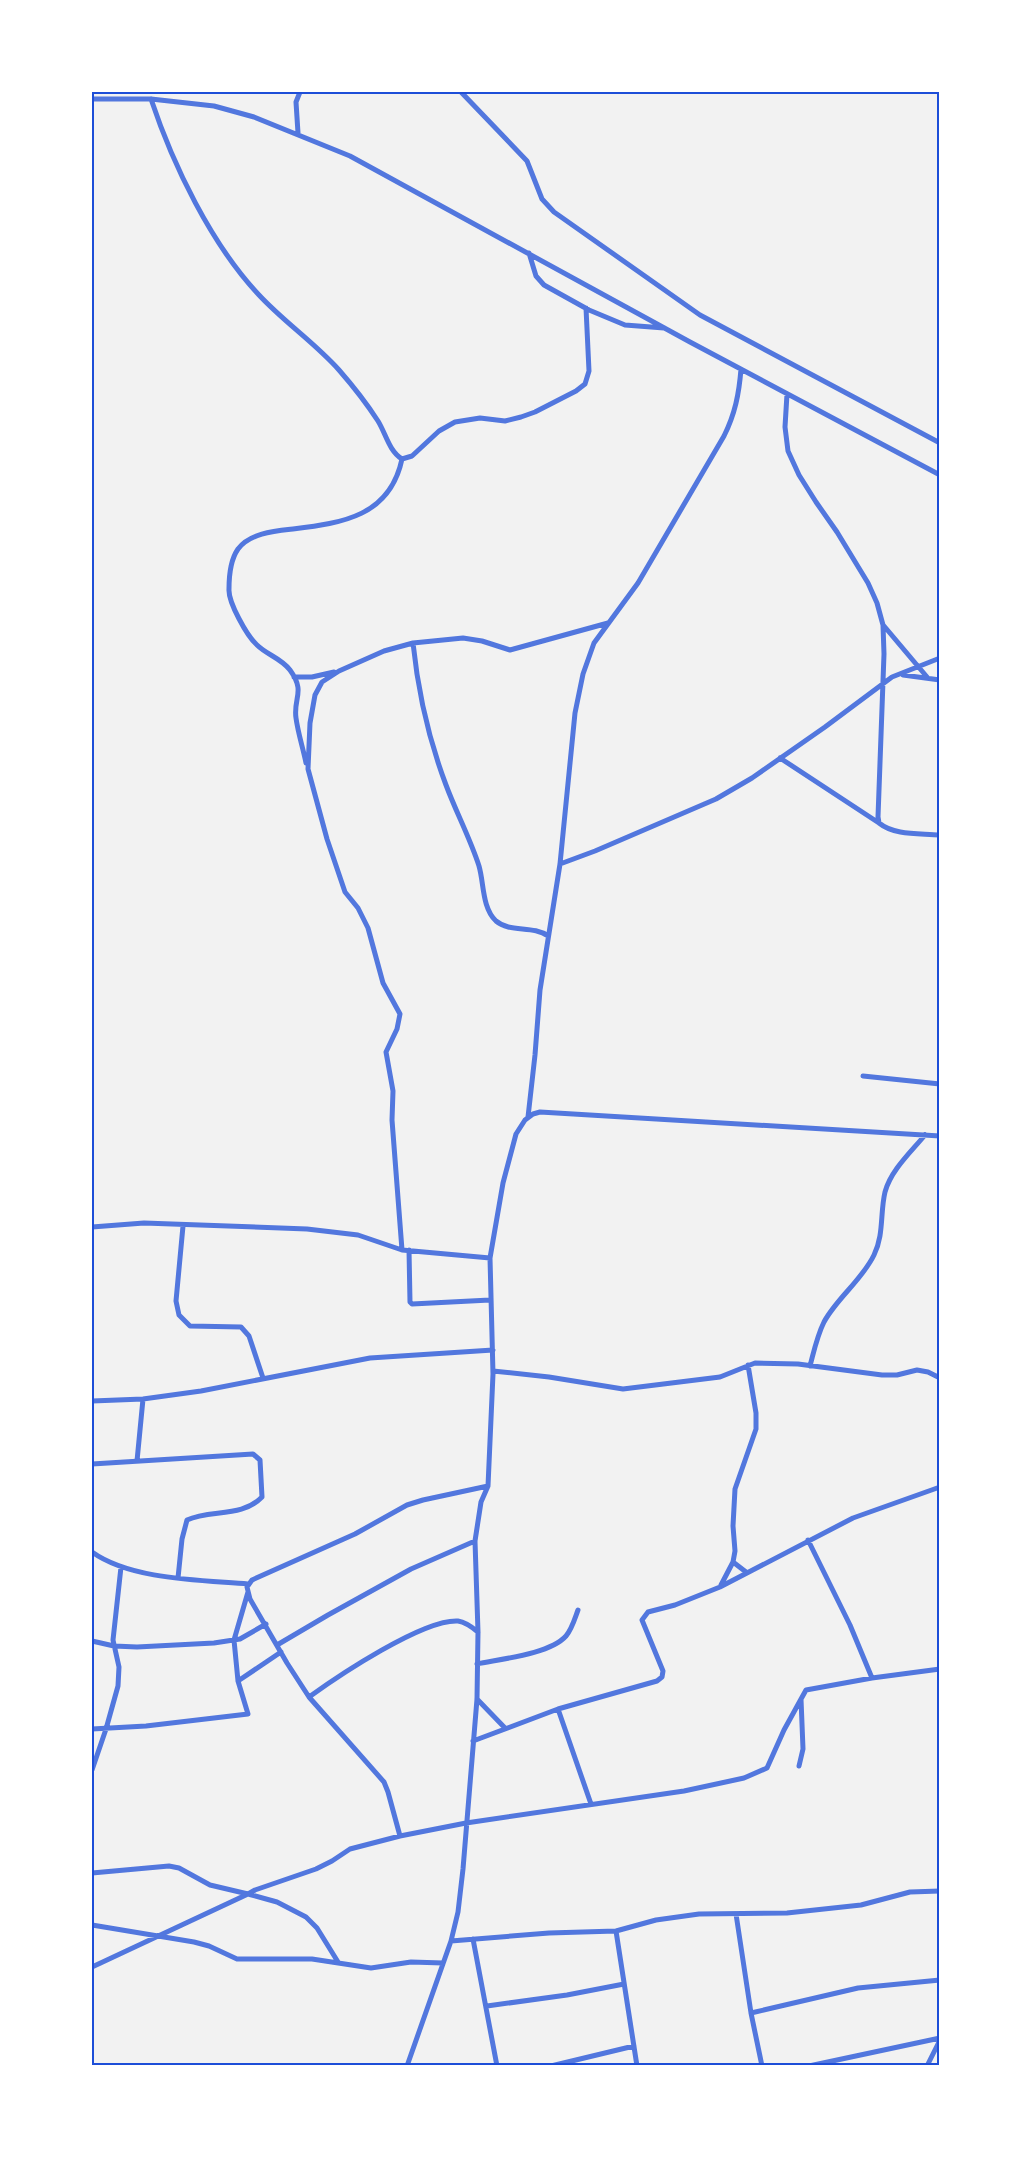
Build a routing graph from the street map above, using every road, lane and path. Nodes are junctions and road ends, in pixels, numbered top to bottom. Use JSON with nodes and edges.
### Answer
{"nodes":[{"id":1,"x":300,"y":92,"type":"edge"},
{"id":2,"x":461,"y":92,"type":"edge"},
{"id":3,"x":92,"y":99,"type":"edge"},
{"id":4,"x":151,"y":99,"type":"junction"},
{"id":5,"x":298,"y":134,"type":"junction"},
{"id":6,"x":529,"y":253,"type":"junction"},
{"id":7,"x":586,"y":308,"type":"junction"},
{"id":8,"x":665,"y":328,"type":"junction"},
{"id":9,"x":741,"y":369,"type":"junction"},
{"id":10,"x":787,"y":394,"type":"junction"},
{"id":11,"x":939,"y":443,"type":"edge"},
{"id":12,"x":402,"y":459,"type":"junction"},
{"id":13,"x":939,"y":476,"type":"edge"},
{"id":14,"x":608,"y":623,"type":"junction"},
{"id":15,"x":883,"y":625,"type":"junction"},
{"id":16,"x":413,"y":644,"type":"junction"},
{"id":17,"x":939,"y":658,"type":"edge"},
{"id":18,"x":918,"y":667,"type":"junction"},
{"id":19,"x":339,"y":671,"type":"junction"},
{"id":20,"x":900,"y":675,"type":"junction"},
{"id":21,"x":294,"y":677,"type":"junction"},
{"id":22,"x":927,"y":677,"type":"junction"},
{"id":23,"x":939,"y":680,"type":"edge"},
{"id":24,"x":881,"y":686,"type":"junction"},
{"id":25,"x":780,"y":758,"type":"junction"},
{"id":26,"x":308,"y":769,"type":"junction"},
{"id":27,"x":879,"y":823,"type":"junction"},
{"id":28,"x":939,"y":835,"type":"edge"},
{"id":29,"x":560,"y":864,"type":"junction"},
{"id":30,"x":548,"y":936,"type":"junction"},
{"id":31,"x":864,"y":1076,"type":"dead end"},
{"id":32,"x":939,"y":1084,"type":"edge"},
{"id":33,"x":528,"y":1118,"type":"junction"},
{"id":34,"x":925,"y":1135,"type":"junction"},
{"id":35,"x":939,"y":1136,"type":"edge"},
{"id":36,"x":183,"y":1226,"type":"junction"},
{"id":37,"x":92,"y":1227,"type":"edge"},
{"id":38,"x":405,"y":1250,"type":"junction"},
{"id":39,"x":490,"y":1258,"type":"junction"},
{"id":40,"x":490,"y":1300,"type":"junction"},
{"id":41,"x":493,"y":1350,"type":"junction"},
{"id":42,"x":748,"y":1365,"type":"junction"},
{"id":43,"x":810,"y":1366,"type":"junction"},
{"id":44,"x":493,"y":1371,"type":"junction"},
{"id":45,"x":263,"y":1378,"type":"junction"},
{"id":46,"x":939,"y":1378,"type":"edge"},
{"id":47,"x":143,"y":1399,"type":"junction"},
{"id":48,"x":92,"y":1401,"type":"edge"},
{"id":49,"x":137,"y":1461,"type":"junction"},
{"id":50,"x":92,"y":1464,"type":"edge"},
{"id":51,"x":488,"y":1486,"type":"junction"},
{"id":52,"x":939,"y":1487,"type":"edge"},
{"id":53,"x":808,"y":1540,"type":"junction"},
{"id":54,"x":474,"y":1541,"type":"junction"},
{"id":55,"x":92,"y":1552,"type":"edge"},
{"id":56,"x":733,"y":1562,"type":"junction"},
{"id":57,"x":121,"y":1567,"type":"junction"},
{"id":58,"x":746,"y":1572,"type":"junction"},
{"id":59,"x":178,"y":1578,"type":"junction"},
{"id":60,"x":248,"y":1584,"type":"junction"},
{"id":61,"x":720,"y":1587,"type":"junction"},
{"id":62,"x":248,"y":1592,"type":"junction"},
{"id":63,"x":578,"y":1610,"type":"dead end"},
{"id":64,"x":266,"y":1624,"type":"junction"},
{"id":65,"x":478,"y":1632,"type":"junction"},
{"id":66,"x":234,"y":1640,"type":"junction"},
{"id":67,"x":92,"y":1641,"type":"edge"},
{"id":68,"x":277,"y":1645,"type":"junction"},
{"id":69,"x":114,"y":1646,"type":"junction"},
{"id":70,"x":281,"y":1652,"type":"junction"},
{"id":71,"x":477,"y":1664,"type":"junction"},
{"id":72,"x":939,"y":1669,"type":"edge"},
{"id":73,"x":872,"y":1678,"type":"junction"},
{"id":74,"x":238,"y":1681,"type":"junction"},
{"id":75,"x":801,"y":1696,"type":"junction"},
{"id":76,"x":309,"y":1697,"type":"junction"},
{"id":77,"x":477,"y":1699,"type":"junction"},
{"id":78,"x":558,"y":1709,"type":"junction"},
{"id":79,"x":505,"y":1728,"type":"junction"},
{"id":80,"x":92,"y":1729,"type":"edge"},
{"id":81,"x":106,"y":1729,"type":"junction"},
{"id":82,"x":473,"y":1741,"type":"junction"},
{"id":83,"x":799,"y":1766,"type":"dead end"},
{"id":84,"x":92,"y":1770,"type":"edge"},
{"id":85,"x":591,"y":1804,"type":"junction"},
{"id":86,"x":466,"y":1823,"type":"junction"},
{"id":87,"x":400,"y":1836,"type":"junction"},
{"id":88,"x":92,"y":1873,"type":"edge"},
{"id":89,"x":939,"y":1891,"type":"edge"},
{"id":90,"x":248,"y":1894,"type":"junction"},
{"id":91,"x":736,"y":1914,"type":"junction"},
{"id":92,"x":92,"y":1925,"type":"edge"},
{"id":93,"x":616,"y":1931,"type":"junction"},
{"id":94,"x":160,"y":1936,"type":"junction"},
{"id":95,"x":473,"y":1939,"type":"junction"},
{"id":96,"x":451,"y":1941,"type":"junction"},
{"id":97,"x":339,"y":1962,"type":"junction"},
{"id":98,"x":443,"y":1963,"type":"junction"},
{"id":99,"x":92,"y":1967,"type":"edge"},
{"id":100,"x":939,"y":1980,"type":"edge"},
{"id":101,"x":624,"y":1984,"type":"junction"},
{"id":102,"x":487,"y":2006,"type":"junction"},
{"id":103,"x":751,"y":2013,"type":"junction"},
{"id":104,"x":939,"y":2039,"type":"edge"},
{"id":105,"x":634,"y":2046,"type":"junction"},
{"id":106,"x":408,"y":2062,"type":"edge"},
{"id":107,"x":416,"y":2066,"type":"edge"},
{"id":108,"x":497,"y":2066,"type":"edge"},
{"id":109,"x":551,"y":2066,"type":"edge"},
{"id":110,"x":637,"y":2066,"type":"edge"},
{"id":111,"x":762,"y":2066,"type":"edge"},
{"id":112,"x":809,"y":2066,"type":"edge"},
{"id":113,"x":927,"y":2066,"type":"edge"}],
"edges":[{"from":1,"to":5,"type":"street"},
{"from":2,"to":11,"type":"street"},
{"from":3,"to":4,"type":"street"},
{"from":4,"to":5,"type":"street"},
{"from":4,"to":12,"type":"street"},
{"from":5,"to":6,"type":"street"},
{"from":6,"to":7,"type":"street"},
{"from":6,"to":8,"type":"street"},
{"from":7,"to":8,"type":"street"},
{"from":7,"to":12,"type":"street"},
{"from":8,"to":9,"type":"street"},
{"from":9,"to":10,"type":"street"},
{"from":9,"to":14,"type":"street"},
{"from":10,"to":13,"type":"street"},
{"from":10,"to":15,"type":"street"},
{"from":12,"to":21,"type":"street"},
{"from":14,"to":16,"type":"street"},
{"from":14,"to":29,"type":"street"},
{"from":15,"to":18,"type":"street"},
{"from":15,"to":24,"type":"street"},
{"from":16,"to":19,"type":"street"},
{"from":16,"to":30,"type":"street"},
{"from":17,"to":18,"type":"street"},
{"from":18,"to":20,"type":"street"},
{"from":18,"to":22,"type":"street"},
{"from":19,"to":21,"type":"street"},
{"from":19,"to":26,"type":"street"},
{"from":20,"to":22,"type":"street"},
{"from":20,"to":24,"type":"street"},
{"from":21,"to":26,"type":"street"},
{"from":22,"to":23,"type":"street"},
{"from":24,"to":25,"type":"street"},
{"from":24,"to":27,"type":"street"},
{"from":25,"to":27,"type":"street"},
{"from":25,"to":29,"type":"street"},
{"from":26,"to":38,"type":"street"},
{"from":27,"to":28,"type":"street"},
{"from":29,"to":30,"type":"street"},
{"from":30,"to":33,"type":"street"},
{"from":31,"to":32,"type":"street"},
{"from":33,"to":34,"type":"street"},
{"from":33,"to":39,"type":"street"},
{"from":34,"to":35,"type":"street"},
{"from":34,"to":43,"type":"street"},
{"from":36,"to":37,"type":"street"},
{"from":36,"to":38,"type":"street"},
{"from":36,"to":45,"type":"street"},
{"from":38,"to":39,"type":"street"},
{"from":38,"to":40,"type":"street"},
{"from":39,"to":40,"type":"street"},
{"from":40,"to":41,"type":"street"},
{"from":41,"to":44,"type":"street"},
{"from":41,"to":45,"type":"street"},
{"from":42,"to":43,"type":"street"},
{"from":42,"to":44,"type":"street"},
{"from":42,"to":56,"type":"street"},
{"from":43,"to":46,"type":"street"},
{"from":44,"to":51,"type":"street"},
{"from":45,"to":47,"type":"street"},
{"from":47,"to":48,"type":"street"},
{"from":47,"to":49,"type":"street"},
{"from":49,"to":50,"type":"street"},
{"from":49,"to":59,"type":"street"},
{"from":51,"to":54,"type":"street"},
{"from":51,"to":60,"type":"street"},
{"from":52,"to":53,"type":"street"},
{"from":53,"to":58,"type":"street"},
{"from":53,"to":73,"type":"street"},
{"from":54,"to":65,"type":"street"},
{"from":54,"to":68,"type":"street"},
{"from":55,"to":57,"type":"street"},
{"from":56,"to":58,"type":"street"},
{"from":56,"to":61,"type":"street"},
{"from":57,"to":59,"type":"street"},
{"from":57,"to":69,"type":"street"},
{"from":58,"to":61,"type":"street"},
{"from":59,"to":60,"type":"street"},
{"from":60,"to":62,"type":"street"},
{"from":61,"to":78,"type":"street"},
{"from":62,"to":64,"type":"street"},
{"from":62,"to":66,"type":"street"},
{"from":63,"to":71,"type":"street"},
{"from":64,"to":66,"type":"street"},
{"from":64,"to":68,"type":"street"},
{"from":65,"to":71,"type":"street"},
{"from":65,"to":76,"type":"street"},
{"from":66,"to":69,"type":"street"},
{"from":66,"to":74,"type":"street"},
{"from":67,"to":69,"type":"street"},
{"from":68,"to":70,"type":"street"},
{"from":69,"to":81,"type":"street"},
{"from":70,"to":74,"type":"street"},
{"from":70,"to":76,"type":"street"},
{"from":71,"to":77,"type":"street"},
{"from":72,"to":73,"type":"street"},
{"from":73,"to":75,"type":"street"},
{"from":74,"to":81,"type":"street"},
{"from":75,"to":83,"type":"street"},
{"from":75,"to":85,"type":"street"},
{"from":76,"to":87,"type":"street"},
{"from":77,"to":79,"type":"street"},
{"from":77,"to":82,"type":"street"},
{"from":78,"to":79,"type":"street"},
{"from":78,"to":85,"type":"street"},
{"from":79,"to":82,"type":"street"},
{"from":80,"to":81,"type":"street"},
{"from":81,"to":84,"type":"street"},
{"from":82,"to":86,"type":"street"},
{"from":85,"to":86,"type":"street"},
{"from":86,"to":87,"type":"street"},
{"from":86,"to":96,"type":"street"},
{"from":87,"to":90,"type":"street"},
{"from":88,"to":90,"type":"street"},
{"from":89,"to":91,"type":"street"},
{"from":90,"to":94,"type":"street"},
{"from":90,"to":97,"type":"street"},
{"from":91,"to":93,"type":"street"},
{"from":91,"to":103,"type":"street"},
{"from":92,"to":94,"type":"street"},
{"from":93,"to":95,"type":"street"},
{"from":93,"to":101,"type":"street"},
{"from":94,"to":97,"type":"street"},
{"from":94,"to":99,"type":"street"},
{"from":95,"to":96,"type":"street"},
{"from":95,"to":102,"type":"street"},
{"from":96,"to":98,"type":"street"},
{"from":97,"to":98,"type":"street"},
{"from":98,"to":106,"type":"street"},
{"from":100,"to":103,"type":"street"},
{"from":101,"to":102,"type":"street"},
{"from":101,"to":105,"type":"street"},
{"from":102,"to":108,"type":"street"},
{"from":103,"to":111,"type":"street"},
{"from":104,"to":112,"type":"street"},
{"from":104,"to":113,"type":"street"},
{"from":105,"to":109,"type":"street"},
{"from":105,"to":110,"type":"street"},
{"from":106,"to":107,"type":"street"}]}
